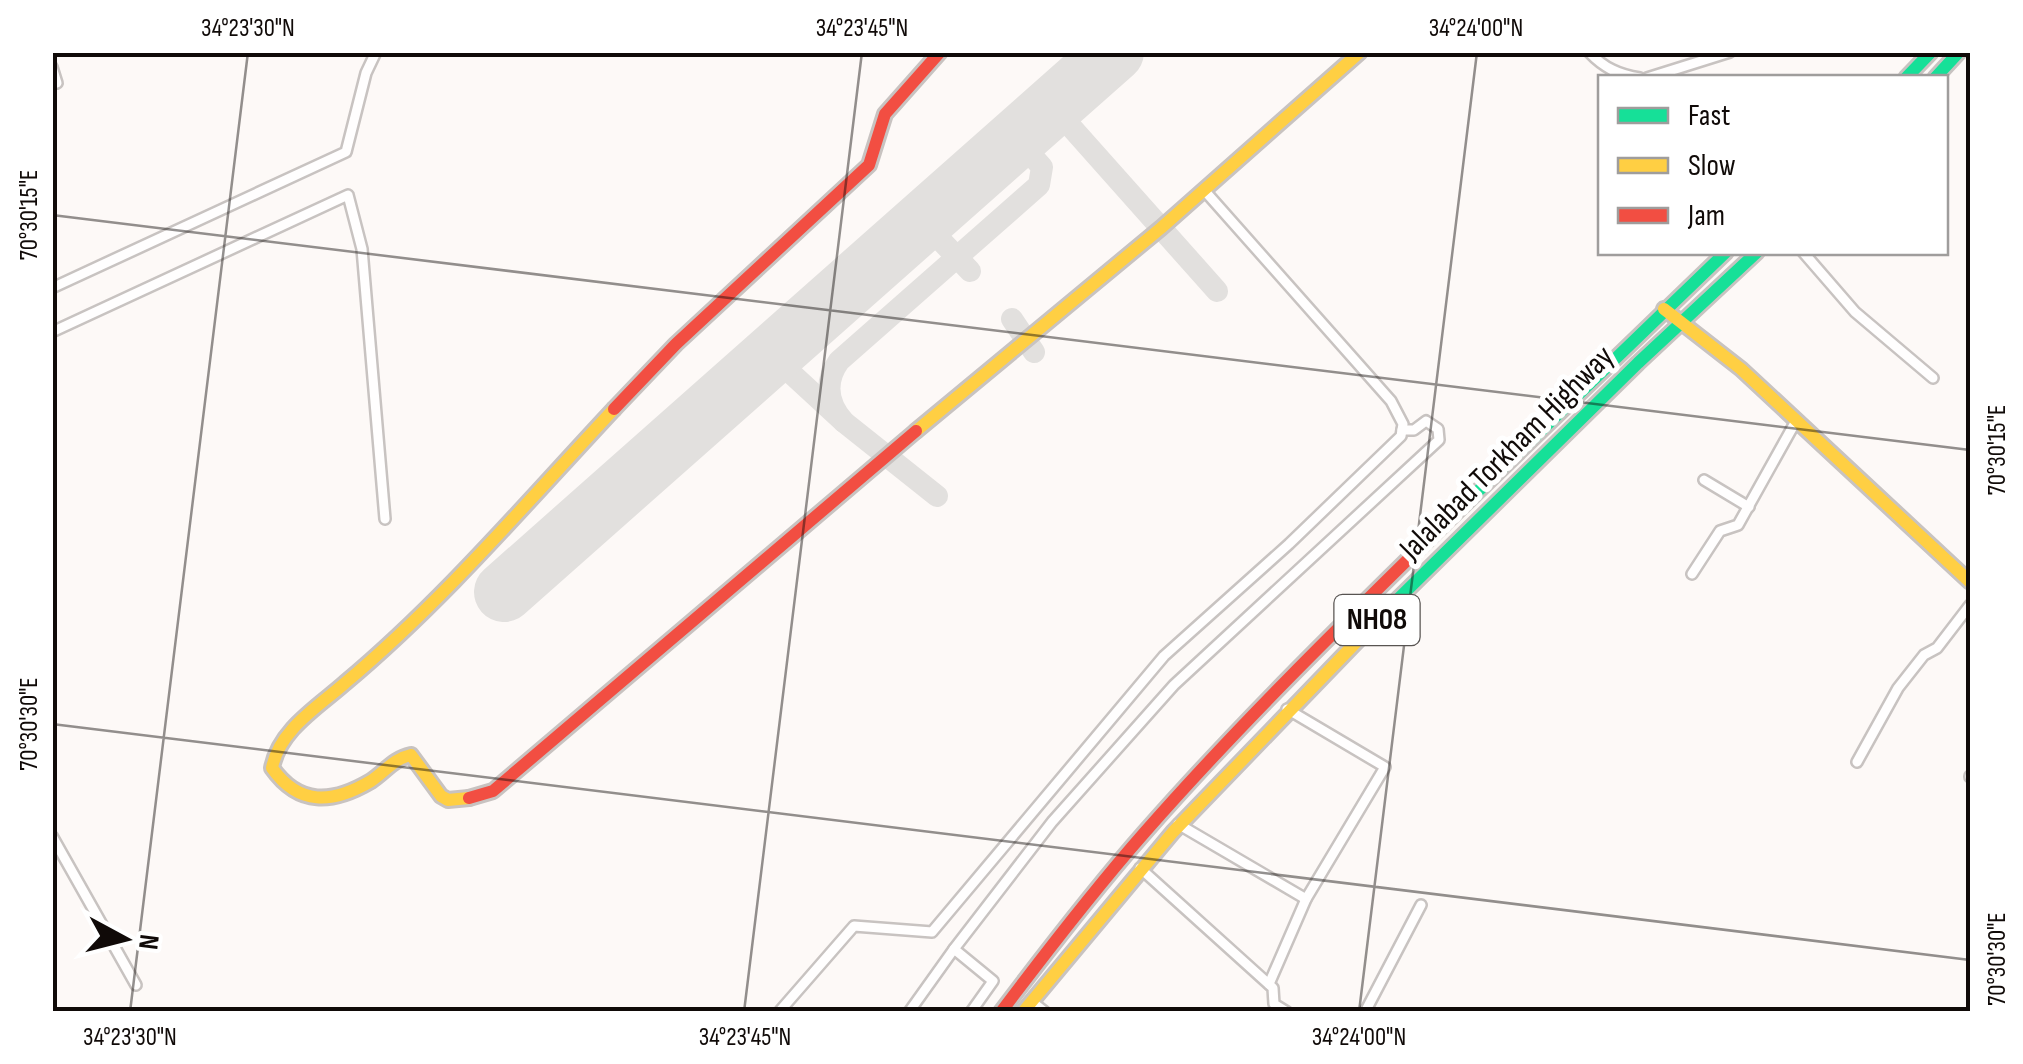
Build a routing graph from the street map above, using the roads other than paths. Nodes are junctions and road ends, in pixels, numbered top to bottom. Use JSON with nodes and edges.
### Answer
{"nodes":[{"id":1,"x":376,"y":52,"type":"edge"},
{"id":2,"x":940,"y":52,"type":"edge"},
{"id":3,"x":1360,"y":52,"type":"edge"},
{"id":4,"x":1589,"y":52,"type":"edge"},
{"id":5,"x":1730,"y":52,"type":"edge"},
{"id":6,"x":1932,"y":52,"type":"edge"},
{"id":7,"x":1960,"y":52,"type":"edge"},
{"id":8,"x":52,"y":67,"type":"edge"},
{"id":9,"x":1622,"y":75,"type":"edge"},
{"id":10,"x":1654,"y":75,"type":"edge"},
{"id":11,"x":1909,"y":75,"type":"edge"},
{"id":12,"x":1937,"y":75,"type":"edge"},
{"id":13,"x":57,"y":83,"type":"dead end"},
{"id":14,"x":1204,"y":190,"type":"junction"},
{"id":15,"x":1723,"y":255,"type":"edge"},
{"id":16,"x":1754,"y":255,"type":"edge"},
{"id":17,"x":1805,"y":255,"type":"edge"},
{"id":18,"x":52,"y":288,"type":"edge"},
{"id":19,"x":1664,"y":309,"type":"junction"},
{"id":20,"x":1678,"y":322,"type":"junction"},
{"id":21,"x":52,"y":332,"type":"edge"},
{"id":22,"x":1933,"y":378,"type":"dead end"},
{"id":23,"x":1796,"y":420,"type":"junction"},
{"id":24,"x":1402,"y":430,"type":"junction"},
{"id":25,"x":1704,"y":480,"type":"dead end"},
{"id":26,"x":1749,"y":507,"type":"junction"},
{"id":27,"x":385,"y":518,"type":"dead end"},
{"id":28,"x":1692,"y":574,"type":"dead end"},
{"id":29,"x":1970,"y":582,"type":"edge"},
{"id":30,"x":1970,"y":605,"type":"edge"},
{"id":31,"x":1287,"y":709,"type":"junction"},
{"id":32,"x":1857,"y":762,"type":"dead end"},
{"id":33,"x":1178,"y":824,"type":"junction"},
{"id":34,"x":52,"y":836,"type":"edge"},
{"id":35,"x":1140,"y":868,"type":"junction"},
{"id":36,"x":1306,"y":899,"type":"junction"},
{"id":37,"x":1421,"y":905,"type":"dead end"},
{"id":38,"x":954,"y":949,"type":"junction"},
{"id":39,"x":1268,"y":984,"type":"junction"},
{"id":40,"x":136,"y":985,"type":"dead end"},
{"id":41,"x":1028,"y":1006,"type":"edge"},
{"id":42,"x":779,"y":1012,"type":"edge"},
{"id":43,"x":908,"y":1012,"type":"edge"},
{"id":44,"x":971,"y":1012,"type":"edge"},
{"id":45,"x":1002,"y":1012,"type":"edge"},
{"id":46,"x":1045,"y":1012,"type":"edge"},
{"id":47,"x":1287,"y":1012,"type":"edge"},
{"id":48,"x":1364,"y":1012,"type":"edge"}],
"edges":[{"from":1,"to":18,"type":"street"},
{"from":2,"to":14,"type":"main road"},
{"from":3,"to":14,"type":"main road"},
{"from":4,"to":9,"type":"street"},
{"from":5,"to":10,"type":"street"},
{"from":6,"to":11,"type":"main road"},
{"from":7,"to":12,"type":"main road"},
{"from":8,"to":13,"type":"street"},
{"from":14,"to":24,"type":"street"},
{"from":15,"to":19,"type":"main road","number":"NH08"},
{"from":16,"to":20,"type":"main road","name":"Jalalabad Torkham Highway","number":"NH08"},
{"from":17,"to":22,"type":"street"},
{"from":19,"to":20,"type":"main road"},
{"from":19,"to":45,"type":"main road","number":"NH08"},
{"from":20,"to":23,"type":"main road"},
{"from":20,"to":31,"type":"main road","name":"Jalalabad Torkham Highway","number":"NH08"},
{"from":21,"to":27,"type":"street"},
{"from":23,"to":26,"type":"street"},
{"from":23,"to":29,"type":"main road"},
{"from":24,"to":38,"type":"street"},
{"from":24,"to":42,"type":"street"},
{"from":25,"to":26,"type":"street"},
{"from":26,"to":28,"type":"street"},
{"from":30,"to":32,"type":"street"},
{"from":31,"to":33,"type":"main road","name":"Jalalabad Torkham Highway","number":"NH08"},
{"from":31,"to":36,"type":"street"},
{"from":33,"to":35,"type":"main road","name":"Jalalabad Torkham Highway","number":"NH08"},
{"from":33,"to":36,"type":"street"},
{"from":34,"to":40,"type":"street"},
{"from":35,"to":39,"type":"street"},
{"from":35,"to":41,"type":"main road","name":"Jalalabad Torkham Highway","number":"NH08"},
{"from":36,"to":39,"type":"street"},
{"from":37,"to":48,"type":"street"},
{"from":38,"to":43,"type":"street"},
{"from":38,"to":44,"type":"street"},
{"from":39,"to":47,"type":"street"},
{"from":41,"to":46,"type":"street"}]}
